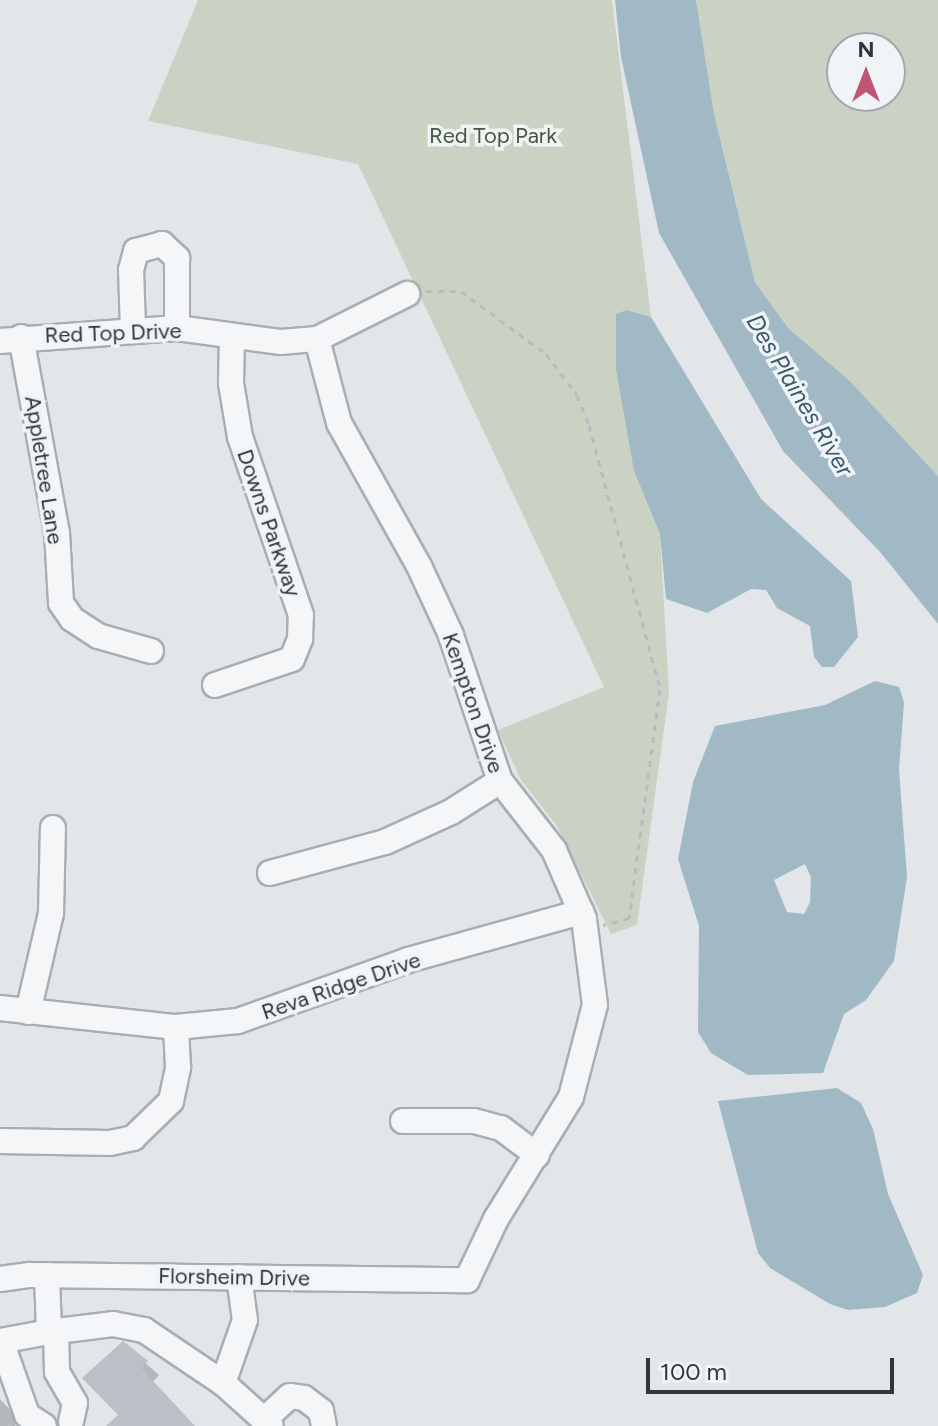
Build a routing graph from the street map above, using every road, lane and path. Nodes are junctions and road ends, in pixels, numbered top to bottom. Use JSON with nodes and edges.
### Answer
{"nodes":[{"id":1,"x":407,"y":294,"type":"joint"},
{"id":2,"x":177,"y":328,"type":"junction"},
{"id":3,"x":133,"y":329,"type":"junction"},
{"id":4,"x":232,"y":336,"type":"junction"},
{"id":5,"x":10,"y":339,"type":"edge"},
{"id":6,"x":317,"y":339,"type":"junction"},
{"id":7,"x":151,"y":651,"type":"dead end"},
{"id":8,"x":215,"y":685,"type":"dead end"},
{"id":9,"x":500,"y":781,"type":"junction"},
{"id":10,"x":53,"y":828,"type":"dead end"},
{"id":11,"x":270,"y":873,"type":"dead end"},
{"id":12,"x":589,"y":919,"type":"junction"},
{"id":13,"x":0,"y":1008,"type":"edge"},
{"id":14,"x":28,"y":1012,"type":"junction"},
{"id":15,"x":176,"y":1027,"type":"junction"},
{"id":16,"x":403,"y":1121,"type":"dead end"},
{"id":17,"x":0,"y":1141,"type":"edge"},
{"id":18,"x":537,"y":1155,"type":"junction"},
{"id":19,"x":47,"y":1275,"type":"junction"},
{"id":20,"x":239,"y":1277,"type":"junction"},
{"id":21,"x":0,"y":1279,"type":"edge"},
{"id":22,"x":467,"y":1280,"type":"joint"},
{"id":23,"x":52,"y":1332,"type":"junction"},
{"id":24,"x":0,"y":1341,"type":"edge"},
{"id":25,"x":223,"y":1383,"type":"junction"},
{"id":26,"x":71,"y":1422,"type":"dead end"},
{"id":27,"x":267,"y":1423,"type":"edge"},
{"id":28,"x":44,"y":1426,"type":"edge"},
{"id":29,"x":324,"y":1426,"type":"edge"}],
"edges":[{"from":1,"to":6,"type":"street","name":"Red Top Drive"},
{"from":1,"to":12,"type":"path"},
{"from":2,"to":3,"type":"street","name":"Red Top Drive"},
{"from":2,"to":3,"type":"street"},
{"from":2,"to":4,"type":"street","name":"Red Top Drive"},
{"from":3,"to":5,"type":"street","name":"Red Top Drive"},
{"from":4,"to":6,"type":"street","name":"Red Top Drive"},
{"from":4,"to":8,"type":"street","name":"Downs Parkway"},
{"from":5,"to":7,"type":"street","name":"Appletree Lane"},
{"from":6,"to":9,"type":"street","name":"Kempton Drive"},
{"from":9,"to":11,"type":"street"},
{"from":9,"to":12,"type":"street","name":"Kempton Drive"},
{"from":10,"to":14,"type":"street"},
{"from":12,"to":15,"type":"street","name":"Reva Ridge Drive"},
{"from":12,"to":18,"type":"street","name":"Kempton Drive"},
{"from":13,"to":14,"type":"street","name":"Reva Ridge Drive"},
{"from":14,"to":15,"type":"street","name":"Reva Ridge Drive"},
{"from":15,"to":17,"type":"street"},
{"from":16,"to":18,"type":"street"},
{"from":18,"to":22,"type":"street","name":"Kempton Drive"},
{"from":19,"to":20,"type":"street","name":"Florsheim Drive"},
{"from":19,"to":21,"type":"street","name":"Florsheim Drive"},
{"from":19,"to":23,"type":"street"},
{"from":20,"to":22,"type":"street","name":"Florsheim Drive"},
{"from":20,"to":25,"type":"street"},
{"from":23,"to":24,"type":"street"},
{"from":23,"to":25,"type":"street"},
{"from":23,"to":26,"type":"street"},
{"from":24,"to":28,"type":"street"},
{"from":25,"to":27,"type":"street"},
{"from":27,"to":29,"type":"street"}]}
